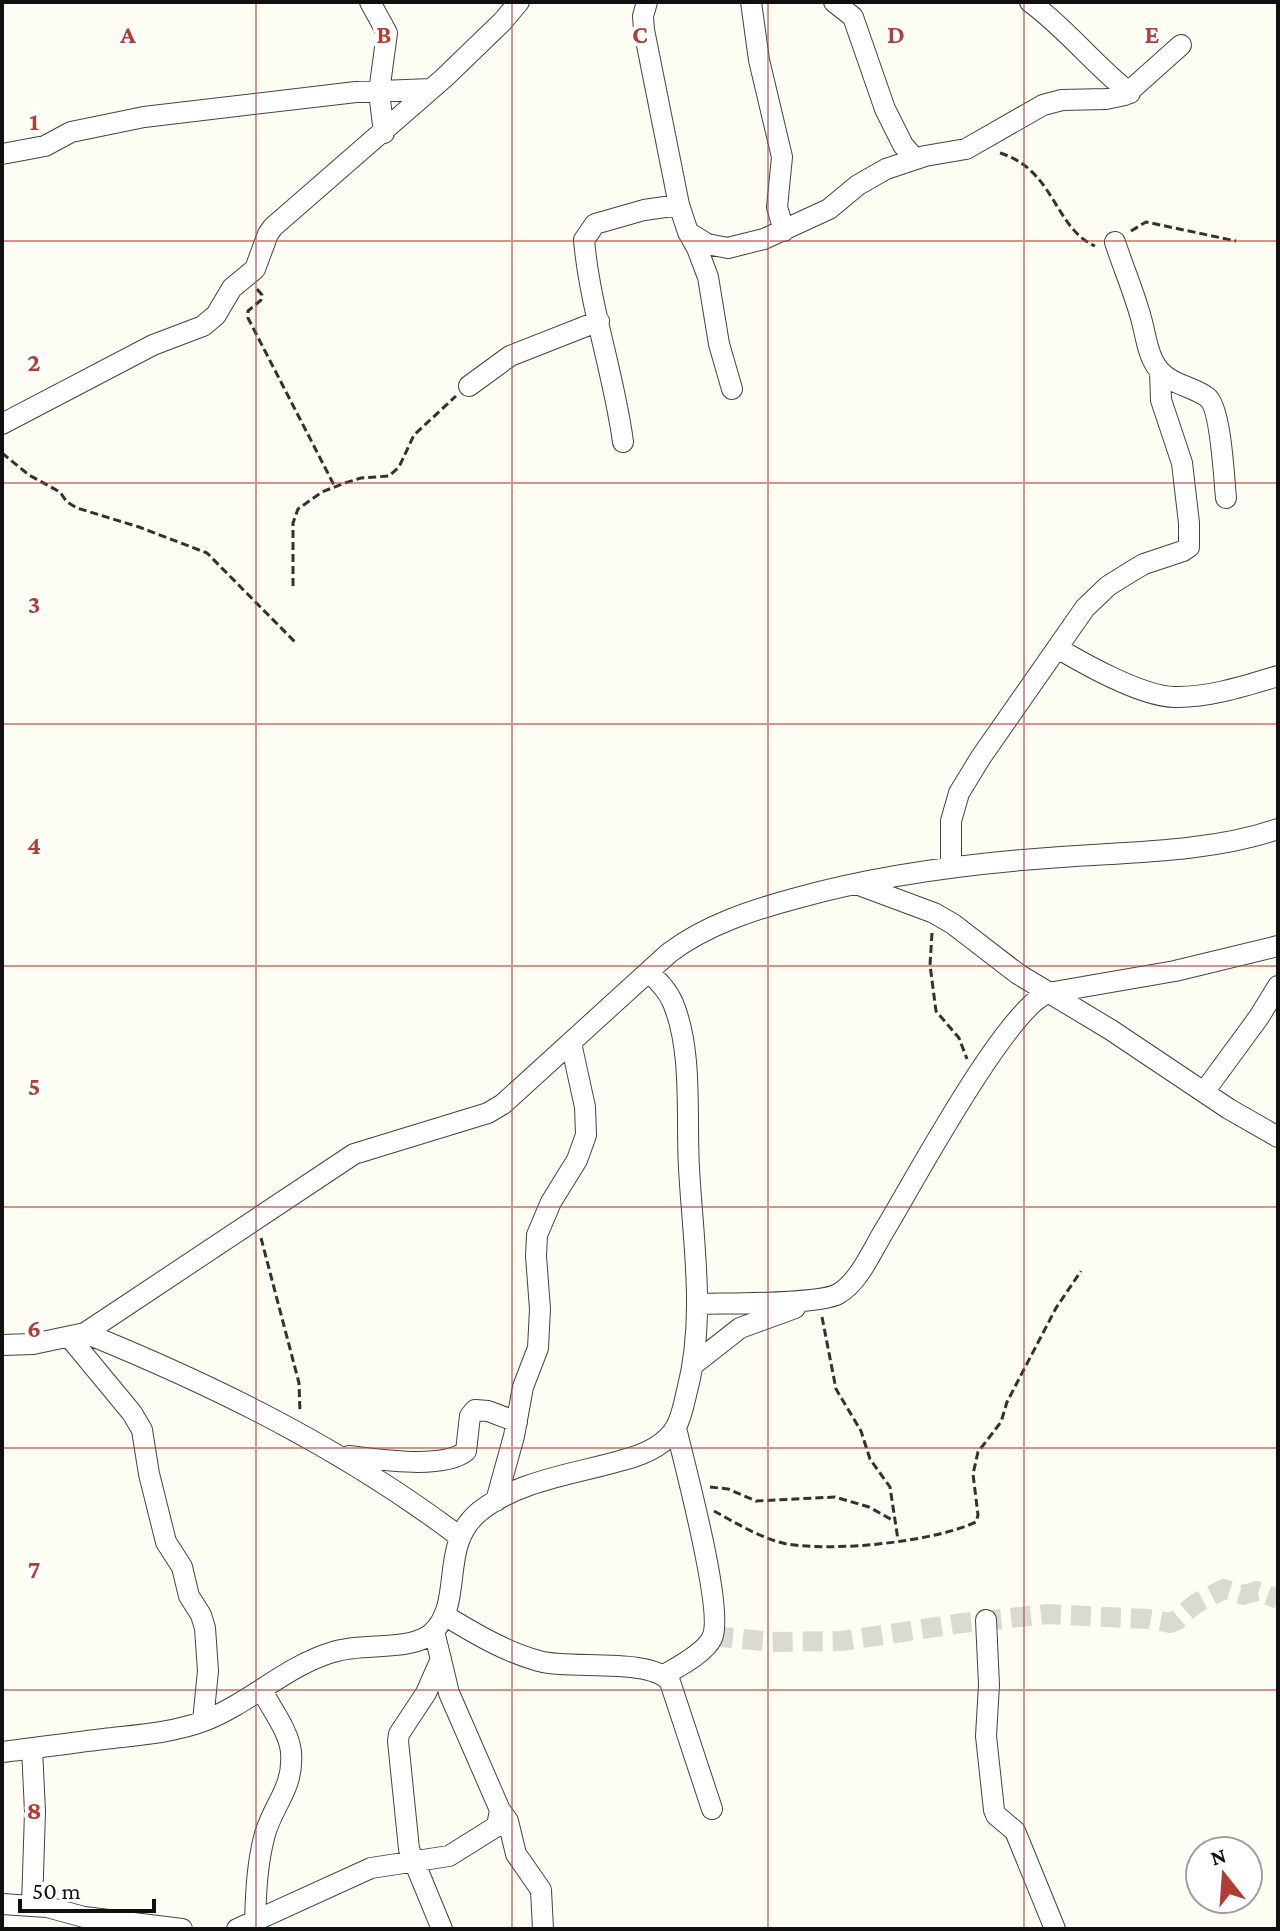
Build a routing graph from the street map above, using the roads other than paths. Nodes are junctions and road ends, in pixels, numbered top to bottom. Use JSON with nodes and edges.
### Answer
{"nodes":[{"id":1,"x":370,"y":2,"type":"edge"},
{"id":2,"x":519,"y":2,"type":"edge"},
{"id":3,"x":647,"y":2,"type":"edge"},
{"id":4,"x":751,"y":2,"type":"edge"},
{"id":5,"x":834,"y":2,"type":"edge"},
{"id":6,"x":1030,"y":2,"type":"edge"},
{"id":7,"x":1181,"y":45,"type":"dead end"},
{"id":8,"x":431,"y":89,"type":"junction"},
{"id":9,"x":379,"y":92,"type":"junction"},
{"id":10,"x":1130,"y":93,"type":"junction"},
{"id":11,"x":384,"y":133,"type":"junction"},
{"id":12,"x":2,"y":154,"type":"edge"},
{"id":13,"x":915,"y":159,"type":"junction"},
{"id":14,"x":679,"y":205,"type":"junction"},
{"id":15,"x":784,"y":231,"type":"junction"},
{"id":16,"x":688,"y":232,"type":"junction"},
{"id":17,"x":1115,"y":242,"type":"road end"},
{"id":18,"x":599,"y":321,"type":"junction"},
{"id":19,"x":1160,"y":371,"type":"junction"},
{"id":20,"x":469,"y":386,"type":"road end"},
{"id":21,"x":732,"y":389,"type":"dead end"},
{"id":22,"x":2,"y":424,"type":"edge"},
{"id":23,"x":623,"y":442,"type":"dead end"},
{"id":24,"x":1226,"y":498,"type":"dead end"},
{"id":25,"x":1059,"y":649,"type":"junction"},
{"id":26,"x":1278,"y":676,"type":"edge"},
{"id":27,"x":1278,"y":829,"type":"edge"},
{"id":28,"x":951,"y":868,"type":"junction"},
{"id":29,"x":856,"y":884,"type":"junction"},
{"id":30,"x":1278,"y":946,"type":"edge"},
{"id":31,"x":650,"y":973,"type":"junction"},
{"id":32,"x":1278,"y":986,"type":"edge"},
{"id":33,"x":1048,"y":993,"type":"junction"},
{"id":34,"x":571,"y":1043,"type":"junction"},
{"id":35,"x":1204,"y":1092,"type":"junction"},
{"id":36,"x":1278,"y":1137,"type":"edge"},
{"id":37,"x":818,"y":1300,"type":"junction"},
{"id":38,"x":699,"y":1304,"type":"junction"},
{"id":39,"x":78,"y":1336,"type":"junction"},
{"id":40,"x":2,"y":1345,"type":"edge"},
{"id":41,"x":694,"y":1364,"type":"junction"},
{"id":42,"x":517,"y":1422,"type":"junction"},
{"id":43,"x":676,"y":1428,"type":"junction"},
{"id":44,"x":341,"y":1455,"type":"junction"},
{"id":45,"x":496,"y":1501,"type":"junction"},
{"id":46,"x":460,"y":1537,"type":"junction"},
{"id":47,"x":986,"y":1620,"type":"dead end"},
{"id":48,"x":439,"y":1623,"type":"junction"},
{"id":49,"x":441,"y":1659,"type":"junction"},
{"id":50,"x":664,"y":1675,"type":"junction"},
{"id":51,"x":262,"y":1690,"type":"junction"},
{"id":52,"x":203,"y":1721,"type":"junction"},
{"id":53,"x":32,"y":1748,"type":"junction"},
{"id":54,"x":2,"y":1752,"type":"edge"},
{"id":55,"x":712,"y":1809,"type":"dead end"},
{"id":56,"x":500,"y":1810,"type":"junction"},
{"id":57,"x":414,"y":1862,"type":"junction"},
{"id":58,"x":2,"y":1904,"type":"edge"},
{"id":59,"x":32,"y":1905,"type":"junction"},
{"id":60,"x":246,"y":1925,"type":"edge"},
{"id":61,"x":137,"y":1926,"type":"edge"},
{"id":62,"x":182,"y":1929,"type":"edge"},
{"id":63,"x":442,"y":1929,"type":"edge"},
{"id":64,"x":543,"y":1929,"type":"edge"},
{"id":65,"x":1055,"y":1929,"type":"edge"}],
"edges":[{"from":1,"to":9,"type":"street"},
{"from":2,"to":8,"type":"street"},
{"from":3,"to":14,"type":"street"},
{"from":4,"to":15,"type":"street"},
{"from":5,"to":13,"type":"street"},
{"from":6,"to":10,"type":"street"},
{"from":7,"to":10,"type":"street"},
{"from":8,"to":9,"type":"street"},
{"from":8,"to":11,"type":"street"},
{"from":9,"to":11,"type":"street"},
{"from":9,"to":12,"type":"street"},
{"from":10,"to":13,"type":"street"},
{"from":11,"to":22,"type":"street"},
{"from":13,"to":15,"type":"street"},
{"from":14,"to":16,"type":"street"},
{"from":14,"to":18,"type":"street"},
{"from":15,"to":16,"type":"street"},
{"from":16,"to":21,"type":"street"},
{"from":17,"to":19,"type":"street"},
{"from":18,"to":20,"type":"street"},
{"from":18,"to":23,"type":"street"},
{"from":19,"to":24,"type":"street"},
{"from":19,"to":25,"type":"street"},
{"from":25,"to":26,"type":"street"},
{"from":25,"to":28,"type":"street"},
{"from":27,"to":28,"type":"street"},
{"from":28,"to":29,"type":"street"},
{"from":29,"to":31,"type":"street"},
{"from":29,"to":33,"type":"street"},
{"from":30,"to":33,"type":"street"},
{"from":31,"to":34,"type":"street"},
{"from":31,"to":38,"type":"street"},
{"from":32,"to":35,"type":"street"},
{"from":33,"to":35,"type":"street"},
{"from":33,"to":37,"type":"street"},
{"from":34,"to":39,"type":"street"},
{"from":34,"to":42,"type":"street"},
{"from":35,"to":36,"type":"street"},
{"from":37,"to":38,"type":"street"},
{"from":37,"to":41,"type":"street"},
{"from":38,"to":41,"type":"street"},
{"from":39,"to":40,"type":"street"},
{"from":39,"to":44,"type":"street"},
{"from":39,"to":52,"type":"street"},
{"from":41,"to":43,"type":"street"},
{"from":42,"to":44,"type":"street"},
{"from":42,"to":45,"type":"street"},
{"from":43,"to":45,"type":"street"},
{"from":43,"to":50,"type":"street"},
{"from":44,"to":46,"type":"street"},
{"from":45,"to":46,"type":"street"},
{"from":46,"to":48,"type":"street"},
{"from":47,"to":65,"type":"street"},
{"from":48,"to":49,"type":"street"},
{"from":48,"to":50,"type":"street"},
{"from":48,"to":51,"type":"street"},
{"from":49,"to":56,"type":"street"},
{"from":49,"to":57,"type":"street"},
{"from":50,"to":55,"type":"street"},
{"from":51,"to":52,"type":"street"},
{"from":51,"to":60,"type":"street"},
{"from":52,"to":53,"type":"street"},
{"from":53,"to":54,"type":"street"},
{"from":53,"to":59,"type":"street"},
{"from":56,"to":57,"type":"street"},
{"from":56,"to":64,"type":"street"},
{"from":57,"to":60,"type":"street"},
{"from":57,"to":63,"type":"street"},
{"from":58,"to":59,"type":"street"},
{"from":59,"to":61,"type":"street"},
{"from":61,"to":62,"type":"street"}]}
